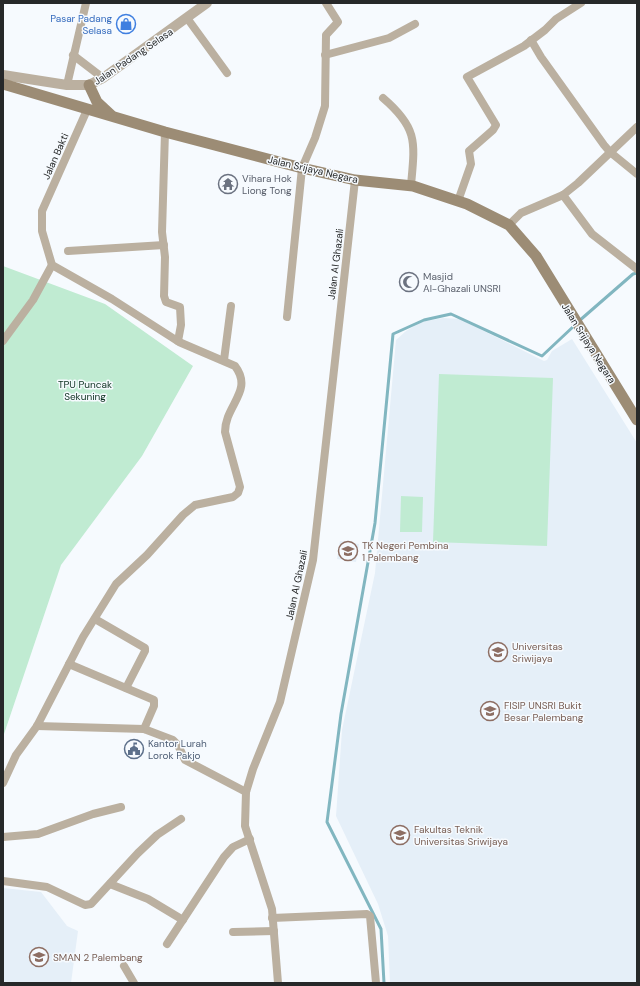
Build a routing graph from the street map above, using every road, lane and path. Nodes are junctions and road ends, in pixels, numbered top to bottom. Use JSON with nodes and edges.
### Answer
{"nodes":[{"id":1,"x":86,"y":3,"type":"edge"},
{"id":2,"x":207,"y":3,"type":"edge"},
{"id":3,"x":326,"y":3,"type":"edge"},
{"id":4,"x":581,"y":3,"type":"edge"},
{"id":5,"x":187,"y":18,"type":"junction"},
{"id":6,"x":415,"y":24,"type":"dead end"},
{"id":7,"x":531,"y":40,"type":"junction"},
{"id":8,"x":73,"y":55,"type":"junction"},
{"id":9,"x":325,"y":55,"type":"junction"},
{"id":10,"x":227,"y":73,"type":"dead end"},
{"id":11,"x":3,"y":75,"type":"edge"},
{"id":12,"x":103,"y":78,"type":"junction"},
{"id":13,"x":3,"y":84,"type":"edge"},
{"id":14,"x":67,"y":85,"type":"junction"},
{"id":15,"x":89,"y":85,"type":"junction"},
{"id":16,"x":382,"y":98,"type":"dead end"},
{"id":17,"x":87,"y":110,"type":"junction"},
{"id":18,"x":113,"y":116,"type":"junction"},
{"id":19,"x":637,"y":127,"type":"edge"},
{"id":20,"x":165,"y":132,"type":"junction"},
{"id":21,"x":610,"y":152,"type":"junction"},
{"id":22,"x":302,"y":168,"type":"junction"},
{"id":23,"x":637,"y":174,"type":"edge"},
{"id":24,"x":355,"y":180,"type":"junction"},
{"id":25,"x":410,"y":185,"type":"junction"},
{"id":26,"x":563,"y":195,"type":"junction"},
{"id":27,"x":458,"y":201,"type":"junction"},
{"id":28,"x":509,"y":225,"type":"junction"},
{"id":29,"x":164,"y":245,"type":"junction"},
{"id":30,"x":68,"y":251,"type":"dead end"},
{"id":31,"x":52,"y":265,"type":"junction"},
{"id":32,"x":637,"y":269,"type":"edge"},
{"id":33,"x":231,"y":306,"type":"dead end"},
{"id":34,"x":286,"y":317,"type":"dead end"},
{"id":35,"x":3,"y":341,"type":"edge"},
{"id":36,"x":178,"y":341,"type":"junction"},
{"id":37,"x":224,"y":360,"type":"junction"},
{"id":38,"x":635,"y":413,"type":"edge"},
{"id":39,"x":95,"y":619,"type":"junction"},
{"id":40,"x":69,"y":664,"type":"junction"},
{"id":41,"x":126,"y":688,"type":"junction"},
{"id":42,"x":37,"y":726,"type":"junction"},
{"id":43,"x":144,"y":730,"type":"junction"},
{"id":44,"x":3,"y":783,"type":"edge"},
{"id":45,"x":246,"y":792,"type":"junction"},
{"id":46,"x":121,"y":807,"type":"dead end"},
{"id":47,"x":181,"y":819,"type":"dead end"},
{"id":48,"x":3,"y":837,"type":"edge"},
{"id":49,"x":250,"y":839,"type":"junction"},
{"id":50,"x":3,"y":881,"type":"edge"},
{"id":51,"x":110,"y":884,"type":"junction"},
{"id":52,"x":272,"y":918,"type":"junction"},
{"id":53,"x":183,"y":920,"type":"junction"},
{"id":54,"x":274,"y":931,"type":"junction"},
{"id":55,"x":233,"y":932,"type":"dead end"},
{"id":56,"x":167,"y":944,"type":"dead end"},
{"id":57,"x":124,"y":966,"type":"dead end"},
{"id":58,"x":134,"y":983,"type":"edge"},
{"id":59,"x":278,"y":983,"type":"edge"},
{"id":60,"x":376,"y":983,"type":"edge"}],
"edges":[{"from":1,"to":8,"type":"street"},
{"from":2,"to":5,"type":"street","name":"Jalan Padang Selasa"},
{"from":3,"to":9,"type":"street"},
{"from":4,"to":7,"type":"street"},
{"from":5,"to":10,"type":"street"},
{"from":5,"to":12,"type":"street","name":"Jalan Padang Selasa"},
{"from":6,"to":9,"type":"street"},
{"from":7,"to":21,"type":"street"},
{"from":7,"to":27,"type":"street"},
{"from":8,"to":12,"type":"street"},
{"from":8,"to":14,"type":"street"},
{"from":9,"to":22,"type":"street"},
{"from":11,"to":14,"type":"street","name":"Jalan Padang Selasa"},
{"from":12,"to":15,"type":"street","name":"Jalan Padang Selasa"},
{"from":13,"to":17,"type":"main road","name":"Jalan Srijaya Negara"},
{"from":14,"to":15,"type":"street","name":"Jalan Padang Selasa"},
{"from":15,"to":18,"type":"main road"},
{"from":16,"to":25,"type":"street"},
{"from":17,"to":18,"type":"main road","name":"Jalan Srijaya Negara"},
{"from":17,"to":31,"type":"street","name":"Jalan Bakti"},
{"from":18,"to":20,"type":"main road","name":"Jalan Srijaya Negara"},
{"from":19,"to":21,"type":"street"},
{"from":20,"to":22,"type":"main road","name":"Jalan Srijaya Negara"},
{"from":20,"to":29,"type":"street"},
{"from":21,"to":23,"type":"street"},
{"from":21,"to":26,"type":"street"},
{"from":22,"to":24,"type":"main road","name":"Jalan Srijaya Negara"},
{"from":22,"to":34,"type":"street"},
{"from":24,"to":25,"type":"main road","name":"Jalan Srijaya Negara"},
{"from":24,"to":45,"type":"street","name":"Jalan Al Ghazali"},
{"from":25,"to":27,"type":"main road","name":"Jalan Srijaya Negara"},
{"from":26,"to":28,"type":"street"},
{"from":26,"to":32,"type":"street"},
{"from":27,"to":28,"type":"main road","name":"Jalan Srijaya Negara"},
{"from":28,"to":38,"type":"main road","name":"Jalan Srijaya Negara"},
{"from":29,"to":30,"type":"street"},
{"from":29,"to":36,"type":"street"},
{"from":31,"to":35,"type":"street"},
{"from":31,"to":36,"type":"street"},
{"from":33,"to":37,"type":"street"},
{"from":36,"to":37,"type":"street"},
{"from":37,"to":39,"type":"street"},
{"from":39,"to":40,"type":"street"},
{"from":39,"to":41,"type":"street"},
{"from":40,"to":41,"type":"street"},
{"from":40,"to":42,"type":"street"},
{"from":41,"to":43,"type":"street"},
{"from":42,"to":43,"type":"street"},
{"from":42,"to":44,"type":"street"},
{"from":43,"to":45,"type":"street"},
{"from":45,"to":49,"type":"street","name":"Jalan Al Ghazali"},
{"from":46,"to":48,"type":"street"},
{"from":47,"to":51,"type":"street"},
{"from":49,"to":52,"type":"street","name":"Jalan Al Ghazali"},
{"from":49,"to":53,"type":"street"},
{"from":50,"to":51,"type":"street"},
{"from":51,"to":53,"type":"street"},
{"from":52,"to":54,"type":"street","name":"Jalan Al Ghazali"},
{"from":52,"to":60,"type":"street"},
{"from":53,"to":56,"type":"street"},
{"from":54,"to":55,"type":"street"},
{"from":54,"to":59,"type":"street","name":"Jalan Al Ghazali"},
{"from":57,"to":58,"type":"street"}]}
